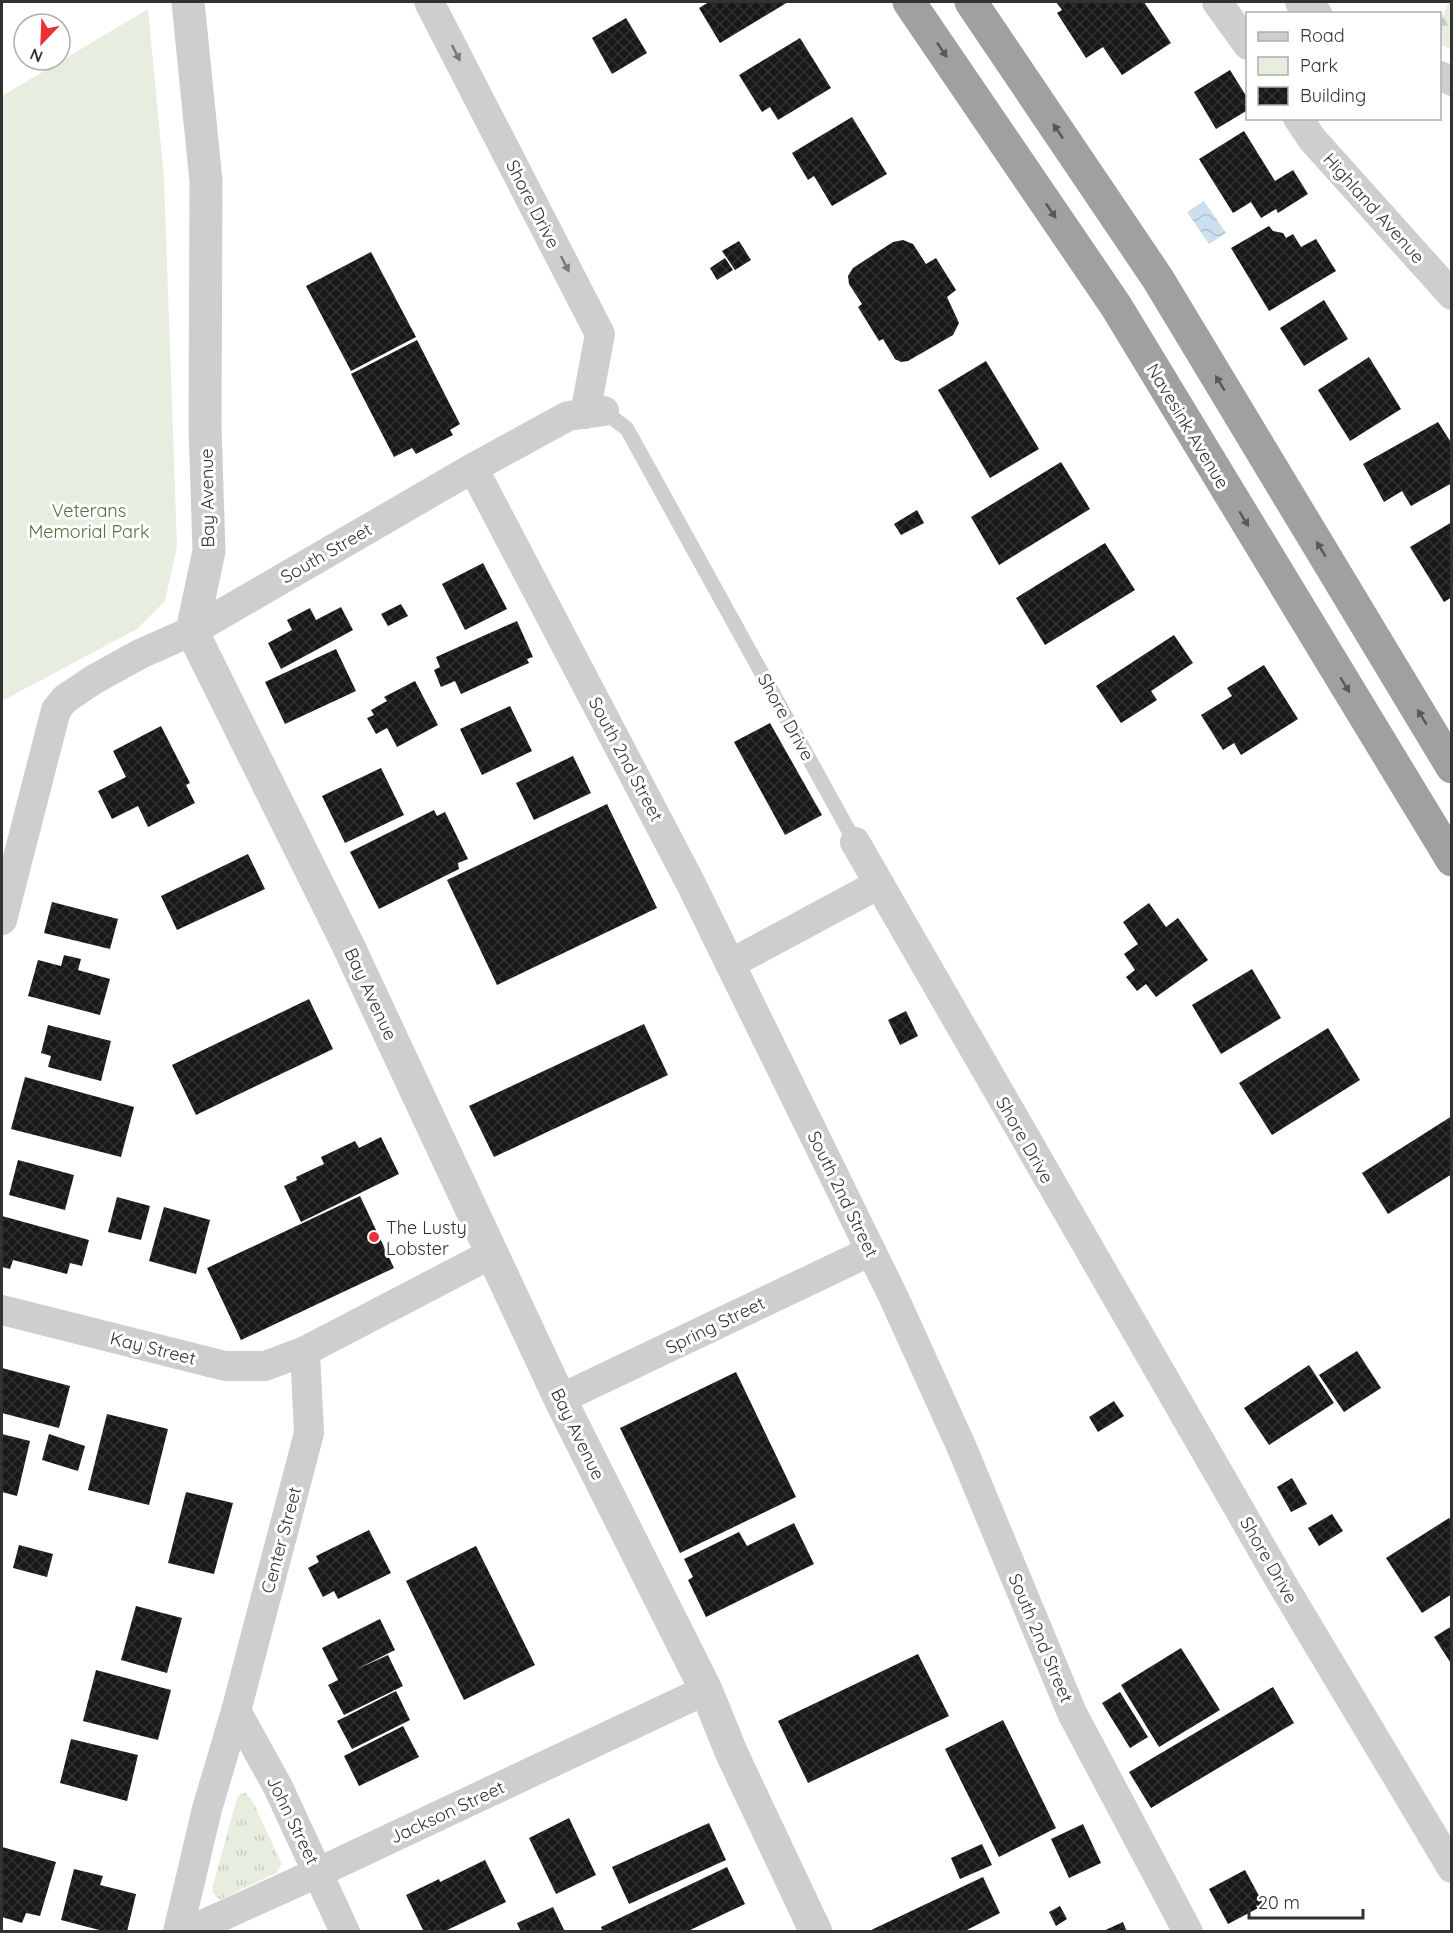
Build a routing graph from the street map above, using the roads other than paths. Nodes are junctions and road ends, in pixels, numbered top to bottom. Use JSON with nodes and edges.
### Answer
{"nodes":[{"id":1,"x":188,"y":2,"type":"edge"},
{"id":2,"x":429,"y":2,"type":"edge"},
{"id":3,"x":909,"y":2,"type":"edge"},
{"id":4,"x":971,"y":2,"type":"edge"},
{"id":5,"x":1217,"y":2,"type":"edge"},
{"id":6,"x":1300,"y":2,"type":"edge"},
{"id":7,"x":1314,"y":12,"type":"edge"},
{"id":8,"x":1246,"y":42,"type":"edge"},
{"id":9,"x":1299,"y":120,"type":"edge"},
{"id":10,"x":1452,"y":295,"type":"edge"},
{"id":11,"x":595,"y":412,"type":"junction"},
{"id":12,"x":473,"y":468,"type":"junction"},
{"id":13,"x":192,"y":631,"type":"junction"},
{"id":14,"x":1452,"y":767,"type":"edge"},
{"id":15,"x":855,"y":842,"type":"joint"},
{"id":16,"x":1452,"y":860,"type":"edge"},
{"id":17,"x":879,"y":884,"type":"junction"},
{"id":18,"x":2,"y":920,"type":"edge"},
{"id":19,"x":730,"y":964,"type":"junction"},
{"id":20,"x":870,"y":1251,"type":"junction"},
{"id":21,"x":493,"y":1253,"type":"junction"},
{"id":22,"x":2,"y":1310,"type":"edge"},
{"id":23,"x":305,"y":1351,"type":"junction"},
{"id":24,"x":560,"y":1400,"type":"junction"},
{"id":25,"x":706,"y":1690,"type":"junction"},
{"id":26,"x":236,"y":1710,"type":"junction"},
{"id":27,"x":1452,"y":1868,"type":"edge"},
{"id":28,"x":319,"y":1872,"type":"junction"},
{"id":29,"x":178,"y":1932,"type":"edge"},
{"id":30,"x":187,"y":1932,"type":"edge"},
{"id":31,"x":345,"y":1932,"type":"edge"},
{"id":32,"x":816,"y":1932,"type":"edge"},
{"id":33,"x":1188,"y":1932,"type":"edge"}],
"edges":[{"from":1,"to":13,"type":"street","name":"Bay Avenue"},
{"from":2,"to":11,"type":"street","name":"Shore Drive","one_way":true},
{"from":3,"to":16,"type":"highway","name":"Navesink Avenue","one_way":true},
{"from":14,"to":4,"type":"highway","one_way":true},
{"from":5,"to":8,"type":"street"},
{"from":6,"to":7,"type":"street"},
{"from":9,"to":10,"type":"street","name":"Highland Avenue"},
{"from":11,"to":12,"type":"street","name":"South Street"},
{"from":11,"to":15,"type":"lane","name":"Shore Drive"},
{"from":12,"to":13,"type":"street","name":"South Street"},
{"from":12,"to":19,"type":"street","name":"South 2nd Street"},
{"from":13,"to":18,"type":"street","name":"South Street"},
{"from":13,"to":21,"type":"street","name":"Bay Avenue"},
{"from":15,"to":17,"type":"street","name":"Shore Drive"},
{"from":17,"to":19,"type":"street"},
{"from":17,"to":27,"type":"street","name":"Shore Drive"},
{"from":19,"to":20,"type":"street","name":"South 2nd Street"},
{"from":20,"to":24,"type":"street","name":"Spring Street"},
{"from":20,"to":33,"type":"street","name":"South 2nd Street"},
{"from":21,"to":23,"type":"street"},
{"from":21,"to":24,"type":"street","name":"Bay Avenue"},
{"from":22,"to":23,"type":"street","name":"Kay Street"},
{"from":23,"to":26,"type":"street","name":"Center Street"},
{"from":24,"to":25,"type":"street","name":"Bay Avenue"},
{"from":25,"to":28,"type":"street","name":"Jackson Street"},
{"from":25,"to":32,"type":"street","name":"Bay Avenue"},
{"from":26,"to":28,"type":"street","name":"John Street"},
{"from":26,"to":29,"type":"street","name":"Center Street"},
{"from":28,"to":30,"type":"street","name":"Jackson Street"},
{"from":28,"to":31,"type":"street","name":"John Street"}]}
